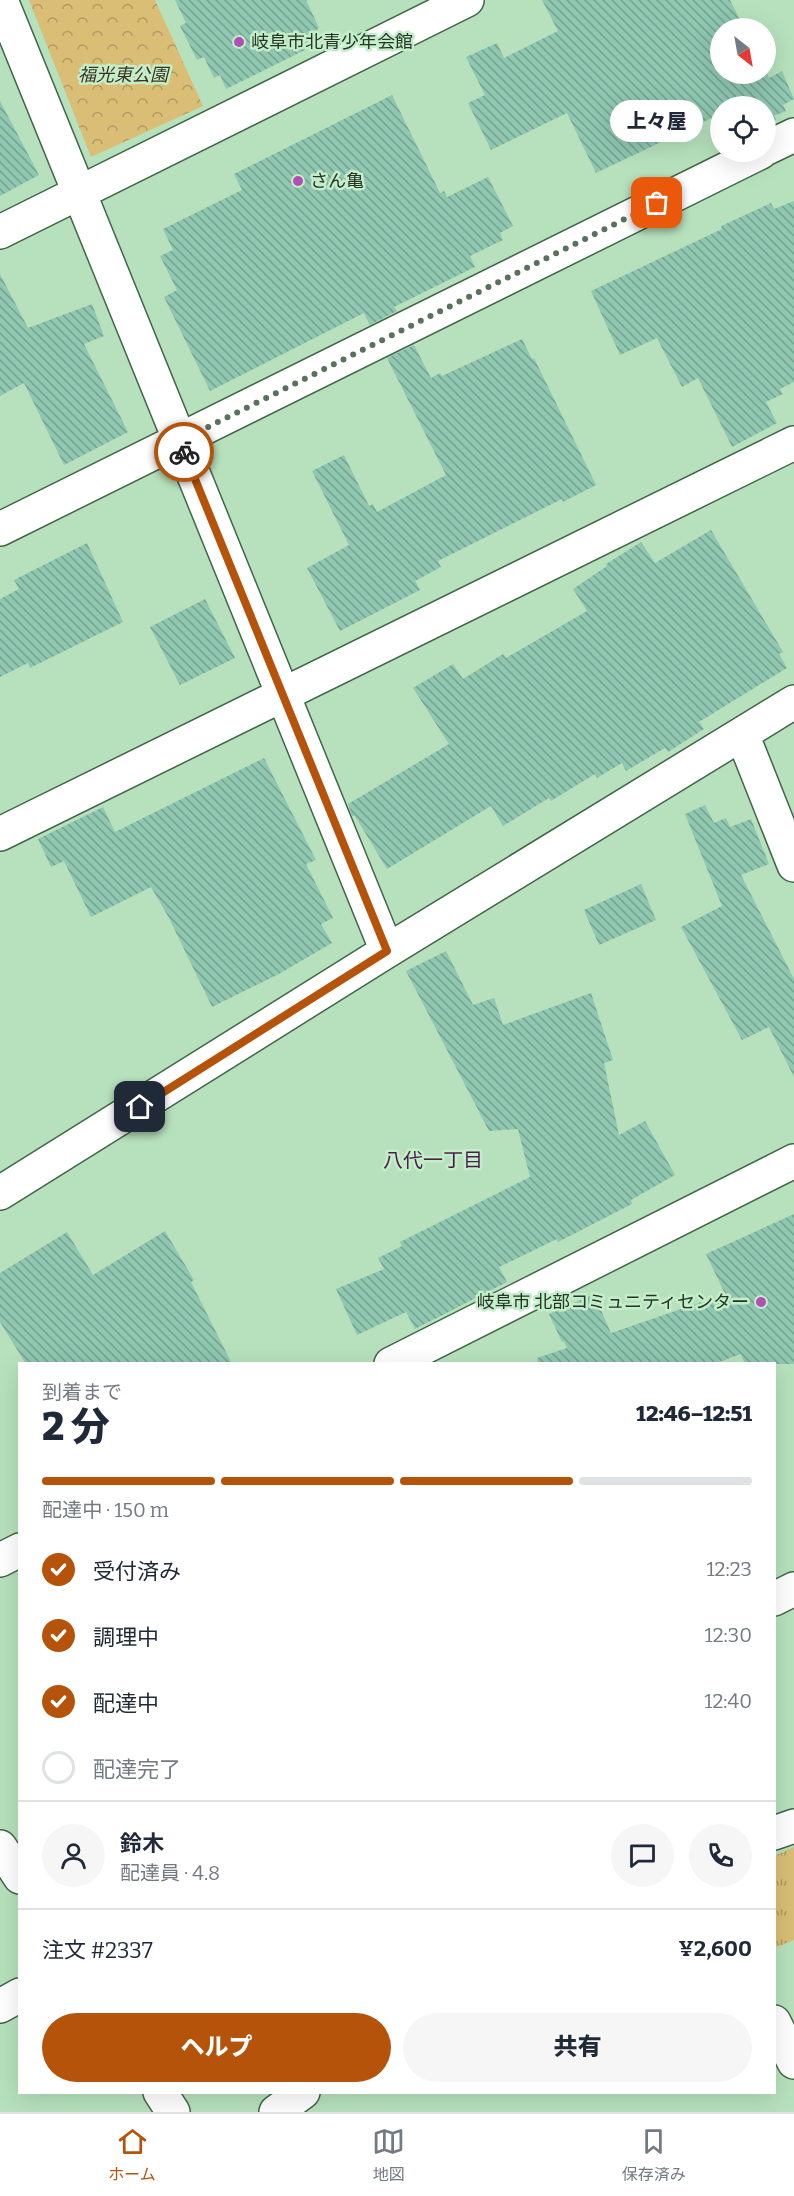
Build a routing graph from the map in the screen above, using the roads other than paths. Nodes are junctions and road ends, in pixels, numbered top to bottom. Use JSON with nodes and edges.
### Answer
{"nodes":[{"id":1,"x":1,"y":0,"type":"edge"},
{"id":2,"x":455,"y":3,"type":"edge"},
{"id":3,"x":794,"y":135,"type":"edge"},
{"id":4,"x":776,"y":144,"type":"edge"},
{"id":5,"x":741,"y":162,"type":"edge"},
{"id":6,"x":79,"y":193,"type":"junction"},
{"id":7,"x":0,"y":232,"type":"edge"},
{"id":8,"x":180,"y":441,"type":"junction"},
{"id":9,"x":794,"y":443,"type":"edge"},
{"id":10,"x":0,"y":529,"type":"edge"},
{"id":11,"x":283,"y":695,"type":"junction"},
{"id":12,"x":794,"y":702,"type":"edge"},
{"id":13,"x":742,"y":734,"type":"junction"},
{"id":14,"x":0,"y":834,"type":"edge"},
{"id":15,"x":794,"y":864,"type":"edge"},
{"id":16,"x":387,"y":951,"type":"junction"},
{"id":17,"x":794,"y":1161,"type":"edge"},
{"id":18,"x":0,"y":1193,"type":"edge"},
{"id":19,"x":395,"y":1362,"type":"edge"},
{"id":20,"x":18,"y":1551,"type":"edge"},
{"id":21,"x":0,"y":1560,"type":"edge"},
{"id":22,"x":794,"y":1589,"type":"edge"},
{"id":23,"x":776,"y":1598,"type":"edge"},
{"id":24,"x":794,"y":1826,"type":"edge"},
{"id":25,"x":776,"y":1832,"type":"edge"},
{"id":26,"x":0,"y":1847,"type":"edge"},
{"id":27,"x":18,"y":1874,"type":"edge"},
{"id":28,"x":18,"y":1996,"type":"edge"},
{"id":29,"x":0,"y":2006,"type":"edge"},
{"id":30,"x":776,"y":2026,"type":"edge"},
{"id":31,"x":794,"y":2062,"type":"edge"},
{"id":32,"x":161,"y":2094,"type":"edge"},
{"id":33,"x":300,"y":2094,"type":"edge"},
{"id":34,"x":173,"y":2112,"type":"edge"},
{"id":35,"x":276,"y":2112,"type":"edge"}],
"edges":[{"from":1,"to":6,"type":"street"},
{"from":2,"to":6,"type":"street"},
{"from":3,"to":4,"type":"street"},
{"from":5,"to":8,"type":"street"},
{"from":6,"to":7,"type":"street"},
{"from":6,"to":8,"type":"street"},
{"from":8,"to":10,"type":"street"},
{"from":8,"to":11,"type":"street"},
{"from":9,"to":11,"type":"street"},
{"from":11,"to":14,"type":"street"},
{"from":11,"to":16,"type":"street"},
{"from":12,"to":13,"type":"street"},
{"from":13,"to":15,"type":"street"},
{"from":13,"to":16,"type":"street"},
{"from":16,"to":18,"type":"street"},
{"from":17,"to":19,"type":"street"},
{"from":20,"to":21,"type":"street"},
{"from":22,"to":23,"type":"street"},
{"from":24,"to":25,"type":"street"},
{"from":26,"to":27,"type":"street"},
{"from":28,"to":29,"type":"street"},
{"from":30,"to":31,"type":"street"},
{"from":32,"to":34,"type":"street"},
{"from":33,"to":35,"type":"street"}]}
